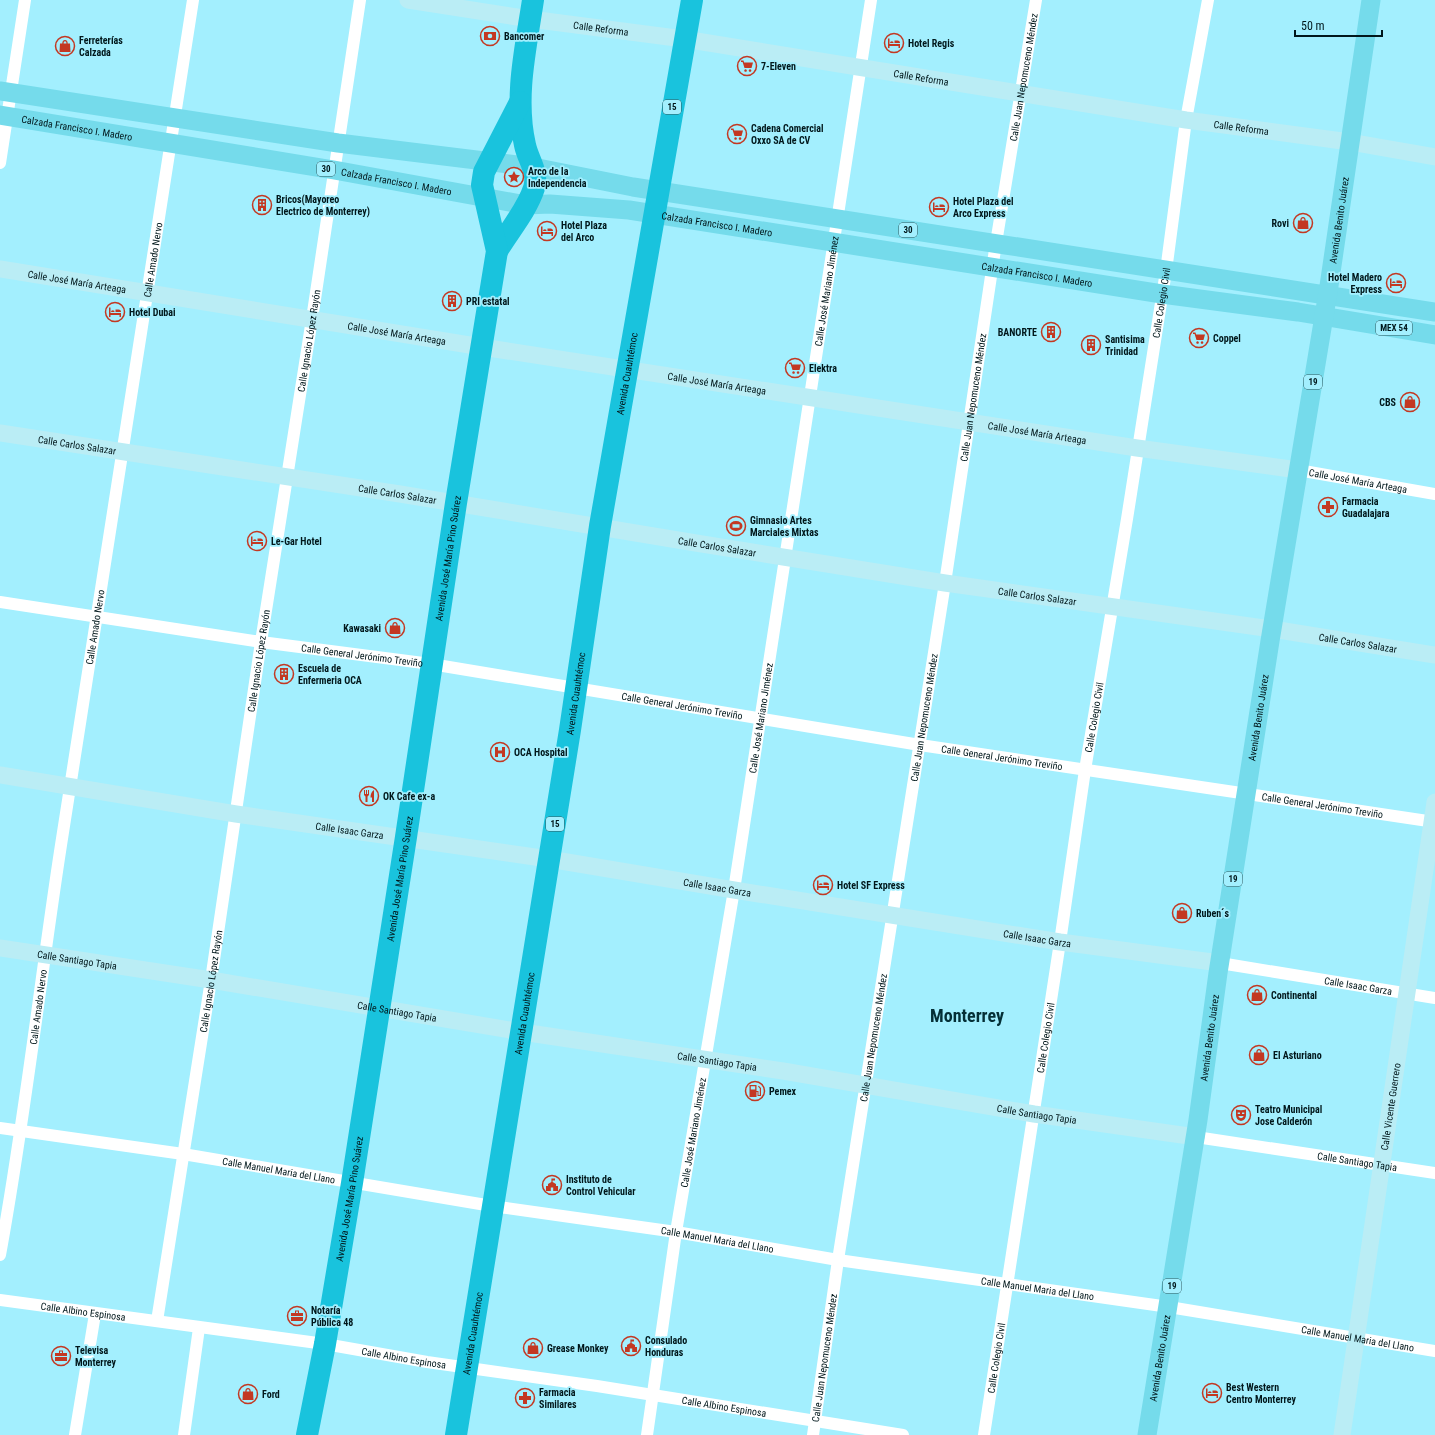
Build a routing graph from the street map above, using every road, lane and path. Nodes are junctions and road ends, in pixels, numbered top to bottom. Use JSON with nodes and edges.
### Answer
{"nodes":[{"id":1,"x":25,"y":0,"type":"edge"},
{"id":2,"x":193,"y":0,"type":"edge"},
{"id":3,"x":360,"y":0,"type":"edge"},
{"id":4,"x":408,"y":0,"type":"edge"},
{"id":5,"x":692,"y":0,"type":"edge"},
{"id":6,"x":871,"y":0,"type":"edge"},
{"id":7,"x":1036,"y":0,"type":"edge"},
{"id":8,"x":1208,"y":0,"type":"edge"},
{"id":9,"x":1371,"y":0,"type":"edge"},
{"id":10,"x":532,"y":9,"type":"edge"},
{"id":11,"x":684,"y":39,"type":"junction"},
{"id":12,"x":861,"y":67,"type":"junction"},
{"id":13,"x":5,"y":91,"type":"edge"},
{"id":14,"x":1022,"y":93,"type":"junction"},
{"id":15,"x":520,"y":102,"type":"junction"},
{"id":16,"x":4,"y":115,"type":"edge"},
{"id":17,"x":175,"y":117,"type":"junction"},
{"id":18,"x":1186,"y":120,"type":"junction"},
{"id":19,"x":1350,"y":142,"type":"junction"},
{"id":20,"x":171,"y":143,"type":"junction"},
{"id":21,"x":338,"y":143,"type":"junction"},
{"id":22,"x":1435,"y":156,"type":"edge"},
{"id":23,"x":489,"y":160,"type":"junction"},
{"id":24,"x":0,"y":163,"type":"edge"},
{"id":25,"x":533,"y":167,"type":"junction"},
{"id":26,"x":334,"y":170,"type":"junction"},
{"id":27,"x":657,"y":191,"type":"junction"},
{"id":28,"x":485,"y":198,"type":"junction"},
{"id":29,"x":526,"y":205,"type":"junction"},
{"id":30,"x":653,"y":214,"type":"junction"},
{"id":31,"x":836,"y":220,"type":"junction"},
{"id":32,"x":833,"y":241,"type":"junction"},
{"id":33,"x":996,"y":243,"type":"junction"},
{"id":34,"x":497,"y":251,"type":"junction"},
{"id":35,"x":993,"y":267,"type":"junction"},
{"id":36,"x":0,"y":269,"type":"edge"},
{"id":37,"x":1166,"y":271,"type":"junction"},
{"id":38,"x":148,"y":293,"type":"junction"},
{"id":39,"x":1162,"y":294,"type":"junction"},
{"id":40,"x":1328,"y":294,"type":"junction"},
{"id":41,"x":1435,"y":312,"type":"edge"},
{"id":42,"x":1324,"y":316,"type":"junction"},
{"id":43,"x":312,"y":319,"type":"junction"},
{"id":44,"x":1435,"y":335,"type":"edge"},
{"id":45,"x":482,"y":347,"type":"junction"},
{"id":46,"x":627,"y":368,"type":"junction"},
{"id":47,"x":809,"y":396,"type":"junction"},
{"id":48,"x":969,"y":421,"type":"junction"},
{"id":49,"x":0,"y":433,"type":"edge"},
{"id":50,"x":1137,"y":448,"type":"junction"},
{"id":51,"x":123,"y":451,"type":"junction"},
{"id":52,"x":1298,"y":470,"type":"junction"},
{"id":53,"x":286,"y":478,"type":"junction"},
{"id":54,"x":1435,"y":494,"type":"edge"},
{"id":55,"x":456,"y":503,"type":"junction"},
{"id":56,"x":600,"y":526,"type":"junction"},
{"id":57,"x":785,"y":557,"type":"junction"},
{"id":58,"x":945,"y":583,"type":"junction"},
{"id":59,"x":0,"y":602,"type":"edge"},
{"id":60,"x":1112,"y":607,"type":"junction"},
{"id":61,"x":97,"y":617,"type":"junction"},
{"id":62,"x":1272,"y":629,"type":"junction"},
{"id":63,"x":261,"y":642,"type":"junction"},
{"id":64,"x":1435,"y":655,"type":"edge"},
{"id":65,"x":431,"y":664,"type":"junction"},
{"id":66,"x":576,"y":687,"type":"junction"},
{"id":67,"x":760,"y":718,"type":"junction"},
{"id":68,"x":920,"y":745,"type":"junction"},
{"id":69,"x":1085,"y":770,"type":"junction"},
{"id":70,"x":0,"y":775,"type":"edge"},
{"id":71,"x":70,"y":786,"type":"junction"},
{"id":72,"x":1246,"y":794,"type":"junction"},
{"id":73,"x":1435,"y":802,"type":"edge"},
{"id":74,"x":236,"y":814,"type":"junction"},
{"id":75,"x":1433,"y":821,"type":"edge"},
{"id":76,"x":406,"y":837,"type":"junction"},
{"id":77,"x":549,"y":859,"type":"junction"},
{"id":78,"x":734,"y":890,"type":"junction"},
{"id":79,"x":894,"y":915,"type":"junction"},
{"id":80,"x":1060,"y":942,"type":"junction"},
{"id":81,"x":0,"y":948,"type":"edge"},
{"id":82,"x":45,"y":955,"type":"junction"},
{"id":83,"x":1220,"y":963,"type":"junction"},
{"id":84,"x":211,"y":980,"type":"junction"},
{"id":85,"x":1407,"y":993,"type":"junction"},
{"id":86,"x":1435,"y":998,"type":"edge"},
{"id":87,"x":380,"y":1008,"type":"junction"},
{"id":88,"x":522,"y":1032,"type":"junction"},
{"id":89,"x":705,"y":1059,"type":"junction"},
{"id":90,"x":868,"y":1085,"type":"junction"},
{"id":91,"x":1034,"y":1114,"type":"junction"},
{"id":92,"x":0,"y":1128,"type":"edge"},
{"id":93,"x":21,"y":1132,"type":"junction"},
{"id":94,"x":1196,"y":1137,"type":"junction"},
{"id":95,"x":183,"y":1154,"type":"junction"},
{"id":96,"x":1381,"y":1165,"type":"junction"},
{"id":97,"x":1435,"y":1173,"type":"edge"},
{"id":98,"x":352,"y":1183,"type":"junction"},
{"id":99,"x":492,"y":1206,"type":"junction"},
{"id":100,"x":676,"y":1232,"type":"junction"},
{"id":101,"x":0,"y":1255,"type":"edge"},
{"id":102,"x":838,"y":1260,"type":"junction"},
{"id":103,"x":1008,"y":1285,"type":"junction"},
{"id":104,"x":0,"y":1300,"type":"edge"},
{"id":105,"x":1169,"y":1307,"type":"junction"},
{"id":106,"x":95,"y":1314,"type":"junction"},
{"id":107,"x":157,"y":1322,"type":"junction"},
{"id":108,"x":199,"y":1328,"type":"junction"},
{"id":109,"x":1355,"y":1339,"type":"junction"},
{"id":110,"x":325,"y":1344,"type":"junction"},
{"id":111,"x":1435,"y":1351,"type":"edge"},
{"id":112,"x":467,"y":1367,"type":"junction"},
{"id":113,"x":653,"y":1396,"type":"junction"},
{"id":114,"x":815,"y":1421,"type":"junction"},
{"id":115,"x":75,"y":1435,"type":"edge"},
{"id":116,"x":184,"y":1435,"type":"edge"},
{"id":117,"x":307,"y":1435,"type":"edge"},
{"id":118,"x":456,"y":1435,"type":"edge"},
{"id":119,"x":647,"y":1435,"type":"edge"},
{"id":120,"x":813,"y":1435,"type":"edge"},
{"id":121,"x":903,"y":1435,"type":"edge"},
{"id":122,"x":984,"y":1435,"type":"edge"},
{"id":123,"x":1147,"y":1435,"type":"edge"},
{"id":124,"x":1342,"y":1435,"type":"edge"}],
"edges":[{"from":1,"to":13,"type":"street"},
{"from":2,"to":17,"type":"street","name":"Calle Amado Nervo"},
{"from":3,"to":21,"type":"street","name":"Calle Ignacio López Rayón"},
{"from":4,"to":10,"type":"street","name":"Calle Reforma"},
{"from":5,"to":11,"type":"highway","name":"Avenida Cuauhtémoc","number":"15"},
{"from":6,"to":12,"type":"street","name":"Calle José Mariano Jiménez"},
{"from":7,"to":14,"type":"street","name":"Calle Juan Nepomuceno Méndez"},
{"from":8,"to":18,"type":"street","name":"Calle Colegio Civil"},
{"from":9,"to":19,"type":"main road","name":"Avenida Benito Juárez","number":"19"},
{"from":10,"to":11,"type":"street","name":"Calle Reforma"},
{"from":10,"to":15,"type":"highway","name":"Avenida José María Pino Suárez"},
{"from":11,"to":12,"type":"street","name":"Calle Reforma"},
{"from":11,"to":27,"type":"highway","name":"Avenida Cuauhtémoc","number":"15"},
{"from":12,"to":14,"type":"street","name":"Calle Reforma"},
{"from":12,"to":31,"type":"street","name":"Calle José Mariano Jiménez"},
{"from":13,"to":16,"type":"street"},
{"from":13,"to":17,"type":"main road","number":"30"},
{"from":14,"to":18,"type":"street","name":"Calle Reforma"},
{"from":14,"to":33,"type":"street","name":"Calle Juan Nepomuceno Méndez"},
{"from":15,"to":23,"type":"highway","name":"Avenida José María Pino Suárez"},
{"from":15,"to":25,"type":"highway","name":"Avenida José María Pino Suárez"},
{"from":16,"to":20,"type":"main road","name":"Calzada Francisco I. Madero","number":"30"},
{"from":16,"to":24,"type":"street"},
{"from":17,"to":20,"type":"street","name":"Calle Amado Nervo"},
{"from":17,"to":21,"type":"main road","number":"30"},
{"from":18,"to":19,"type":"street","name":"Calle Reforma"},
{"from":18,"to":37,"type":"street","name":"Calle Colegio Civil"},
{"from":19,"to":22,"type":"street","name":"Calle Reforma"},
{"from":19,"to":40,"type":"main road","name":"Avenida Benito Juárez","number":"19"},
{"from":20,"to":26,"type":"main road","name":"Calzada Francisco I. Madero","number":"30"},
{"from":20,"to":38,"type":"street","name":"Calle Amado Nervo"},
{"from":21,"to":23,"type":"main road","number":"30"},
{"from":21,"to":26,"type":"street","name":"Calle Ignacio López Rayón"},
{"from":23,"to":25,"type":"main road","number":"30"},
{"from":23,"to":28,"type":"highway","name":"Avenida José María Pino Suárez"},
{"from":25,"to":27,"type":"main road","number":"30"},
{"from":25,"to":29,"type":"highway","name":"Avenida José María Pino Suárez"},
{"from":26,"to":28,"type":"main road","name":"Calzada Francisco I. Madero","number":"30"},
{"from":26,"to":43,"type":"street","name":"Calle Ignacio López Rayón"},
{"from":27,"to":30,"type":"highway","name":"Avenida Cuauhtémoc","number":"15"},
{"from":27,"to":31,"type":"main road","number":"30"},
{"from":28,"to":29,"type":"main road","name":"Calzada Francisco I. Madero","number":"30"},
{"from":28,"to":34,"type":"highway","name":"Avenida José María Pino Suárez"},
{"from":29,"to":30,"type":"main road","name":"Calzada Francisco I. Madero","number":"30"},
{"from":29,"to":34,"type":"highway","name":"Avenida José María Pino Suárez"},
{"from":30,"to":32,"type":"main road","name":"Calzada Francisco I. Madero","number":"30"},
{"from":30,"to":46,"type":"highway","name":"Avenida Cuauhtémoc","number":"15"},
{"from":31,"to":32,"type":"street","name":"Calle José Mariano Jiménez"},
{"from":31,"to":33,"type":"main road","number":"30"},
{"from":32,"to":35,"type":"main road","name":"Calzada Francisco I. Madero","number":"30"},
{"from":32,"to":47,"type":"street","name":"Calle José Mariano Jiménez"},
{"from":33,"to":35,"type":"street","name":"Calle Juan Nepomuceno Méndez"},
{"from":33,"to":37,"type":"main road","number":"30"},
{"from":34,"to":45,"type":"highway","name":"Avenida José María Pino Suárez"},
{"from":35,"to":39,"type":"main road","name":"Calzada Francisco I. Madero","number":"30"},
{"from":35,"to":48,"type":"street","name":"Calle Juan Nepomuceno Méndez"},
{"from":36,"to":38,"type":"street","name":"Calle José María Arteaga"},
{"from":37,"to":39,"type":"street","name":"Calle Colegio Civil"},
{"from":37,"to":40,"type":"main road","number":"30"},
{"from":38,"to":43,"type":"street","name":"Calle José María Arteaga"},
{"from":38,"to":51,"type":"street","name":"Calle Amado Nervo"},
{"from":39,"to":42,"type":"main road","name":"Calzada Francisco I. Madero","number":"30"},
{"from":39,"to":50,"type":"street","name":"Calle Colegio Civil"},
{"from":40,"to":41,"type":"main road","number":"MEX 54"},
{"from":40,"to":42,"type":"main road","name":"Avenida Benito Juárez","number":"19"},
{"from":42,"to":44,"type":"main road","name":"Calzada Francisco I. Madero","number":"MEX 54"},
{"from":42,"to":52,"type":"main road","name":"Avenida Benito Juárez","number":"19"},
{"from":43,"to":45,"type":"street","name":"Calle José María Arteaga"},
{"from":43,"to":53,"type":"street","name":"Calle Ignacio López Rayón"},
{"from":45,"to":46,"type":"street","name":"Calle José María Arteaga"},
{"from":45,"to":55,"type":"highway","name":"Avenida José María Pino Suárez"},
{"from":46,"to":47,"type":"street","name":"Calle José María Arteaga"},
{"from":46,"to":56,"type":"highway","name":"Avenida Cuauhtémoc","number":"15"},
{"from":47,"to":48,"type":"street","name":"Calle José María Arteaga"},
{"from":47,"to":57,"type":"street","name":"Calle José Mariano Jiménez"},
{"from":48,"to":50,"type":"street","name":"Calle José María Arteaga"},
{"from":48,"to":58,"type":"street","name":"Calle Juan Nepomuceno Méndez"},
{"from":49,"to":51,"type":"street","name":"Calle Carlos Salazar"},
{"from":50,"to":52,"type":"street","name":"Calle José María Arteaga"},
{"from":50,"to":60,"type":"street","name":"Calle Colegio Civil"},
{"from":51,"to":53,"type":"street","name":"Calle Carlos Salazar"},
{"from":51,"to":61,"type":"street","name":"Calle Amado Nervo"},
{"from":52,"to":54,"type":"street","name":"Calle José María Arteaga"},
{"from":52,"to":62,"type":"main road","name":"Avenida Benito Juárez","number":"19"},
{"from":53,"to":55,"type":"street","name":"Calle Carlos Salazar"},
{"from":53,"to":63,"type":"street","name":"Calle Ignacio López Rayón"},
{"from":55,"to":56,"type":"street","name":"Calle Carlos Salazar"},
{"from":55,"to":65,"type":"highway","name":"Avenida José María Pino Suárez"},
{"from":56,"to":57,"type":"street","name":"Calle Carlos Salazar"},
{"from":56,"to":66,"type":"highway","name":"Avenida Cuauhtémoc","number":"15"},
{"from":57,"to":58,"type":"street","name":"Calle Carlos Salazar"},
{"from":57,"to":67,"type":"street","name":"Calle José Mariano Jiménez"},
{"from":58,"to":60,"type":"street","name":"Calle Carlos Salazar"},
{"from":58,"to":68,"type":"street","name":"Calle Juan Nepomuceno Méndez"},
{"from":59,"to":61,"type":"street","name":"Calle General Jerónimo Treviño"},
{"from":60,"to":62,"type":"street","name":"Calle Carlos Salazar"},
{"from":60,"to":69,"type":"street","name":"Calle Colegio Civil"},
{"from":61,"to":63,"type":"street","name":"Calle General Jerónimo Treviño"},
{"from":61,"to":71,"type":"street","name":"Calle Amado Nervo"},
{"from":62,"to":64,"type":"street","name":"Calle Carlos Salazar"},
{"from":62,"to":72,"type":"main road","name":"Avenida Benito Juárez","number":"19"},
{"from":63,"to":65,"type":"street","name":"Calle General Jerónimo Treviño"},
{"from":63,"to":74,"type":"street","name":"Calle Ignacio López Rayón"},
{"from":65,"to":66,"type":"street","name":"Calle General Jerónimo Treviño"},
{"from":65,"to":76,"type":"highway","name":"Avenida José María Pino Suárez"},
{"from":66,"to":67,"type":"street","name":"Calle General Jerónimo Treviño"},
{"from":66,"to":77,"type":"highway","name":"Avenida Cuauhtémoc","number":"15"},
{"from":67,"to":68,"type":"street","name":"Calle General Jerónimo Treviño"},
{"from":67,"to":78,"type":"street","name":"Calle José Mariano Jiménez"},
{"from":68,"to":69,"type":"street","name":"Calle General Jerónimo Treviño"},
{"from":68,"to":79,"type":"street","name":"Calle Juan Nepomuceno Méndez"},
{"from":69,"to":72,"type":"street","name":"Calle General Jerónimo Treviño"},
{"from":69,"to":80,"type":"street","name":"Calle Colegio Civil"},
{"from":70,"to":71,"type":"street","name":"Calle Isaac Garza"},
{"from":71,"to":74,"type":"street","name":"Calle Isaac Garza"},
{"from":71,"to":82,"type":"street","name":"Calle Amado Nervo"},
{"from":72,"to":75,"type":"street","name":"Calle General Jerónimo Treviño"},
{"from":72,"to":83,"type":"main road","name":"Avenida Benito Juárez","number":"19"},
{"from":73,"to":75,"type":"street","name":"Calle Vicente Guerrero"},
{"from":74,"to":76,"type":"street","name":"Calle Isaac Garza"},
{"from":74,"to":84,"type":"street","name":"Calle Ignacio López Rayón"},
{"from":75,"to":85,"type":"street","name":"Calle Vicente Guerrero"},
{"from":76,"to":77,"type":"street","name":"Calle Isaac Garza"},
{"from":76,"to":87,"type":"highway","name":"Avenida José María Pino Suárez"},
{"from":77,"to":78,"type":"street","name":"Calle Isaac Garza"},
{"from":77,"to":88,"type":"highway","name":"Avenida Cuauhtémoc","number":"15"},
{"from":78,"to":79,"type":"street","name":"Calle Isaac Garza"},
{"from":78,"to":89,"type":"street","name":"Calle José Mariano Jiménez"},
{"from":79,"to":80,"type":"street","name":"Calle Isaac Garza"},
{"from":79,"to":90,"type":"street","name":"Calle Juan Nepomuceno Méndez"},
{"from":80,"to":83,"type":"street","name":"Calle Isaac Garza"},
{"from":80,"to":91,"type":"street","name":"Calle Colegio Civil"},
{"from":81,"to":82,"type":"street","name":"Calle Santiago Tapia"},
{"from":82,"to":84,"type":"street","name":"Calle Santiago Tapia"},
{"from":82,"to":93,"type":"street","name":"Calle Amado Nervo"},
{"from":83,"to":85,"type":"street","name":"Calle Isaac Garza"},
{"from":83,"to":94,"type":"main road","name":"Avenida Benito Juárez","number":"19"},
{"from":84,"to":87,"type":"street","name":"Calle Santiago Tapia"},
{"from":84,"to":95,"type":"street","name":"Calle Ignacio López Rayón"},
{"from":85,"to":86,"type":"street","name":"Calle Isaac Garza"},
{"from":85,"to":96,"type":"street","name":"Calle Vicente Guerrero"},
{"from":87,"to":88,"type":"street","name":"Calle Santiago Tapia"},
{"from":87,"to":98,"type":"highway","name":"Avenida José María Pino Suárez"},
{"from":88,"to":89,"type":"street","name":"Calle Santiago Tapia"},
{"from":88,"to":99,"type":"highway","name":"Avenida Cuauhtémoc","number":"15"},
{"from":89,"to":90,"type":"street","name":"Calle Santiago Tapia"},
{"from":89,"to":100,"type":"street","name":"Calle José Mariano Jiménez"},
{"from":90,"to":91,"type":"street","name":"Calle Santiago Tapia"},
{"from":90,"to":102,"type":"street","name":"Calle Juan Nepomuceno Méndez"},
{"from":91,"to":94,"type":"street","name":"Calle Santiago Tapia"},
{"from":91,"to":103,"type":"street","name":"Calle Colegio Civil"},
{"from":92,"to":93,"type":"street","name":"Calle Manuel Maria del Llano"},
{"from":93,"to":95,"type":"street","name":"Calle Manuel Maria del Llano"},
{"from":93,"to":101,"type":"street","name":"Calle Amado Nervo"},
{"from":94,"to":96,"type":"street","name":"Calle Santiago Tapia"},
{"from":94,"to":105,"type":"main road","name":"Avenida Benito Juárez","number":"19"},
{"from":95,"to":98,"type":"street","name":"Calle Manuel Maria del Llano"},
{"from":95,"to":107,"type":"street","name":"Calle Ignacio López Rayón"},
{"from":96,"to":97,"type":"street","name":"Calle Santiago Tapia"},
{"from":96,"to":109,"type":"street","name":"Calle Vicente Guerrero"},
{"from":98,"to":99,"type":"street","name":"Calle Manuel Maria del Llano"},
{"from":98,"to":110,"type":"highway","name":"Avenida José María Pino Suárez"},
{"from":99,"to":100,"type":"street","name":"Calle Manuel Maria del Llano"},
{"from":99,"to":112,"type":"highway","name":"Avenida Cuauhtémoc","number":"15"},
{"from":100,"to":102,"type":"street","name":"Calle Manuel Maria del Llano"},
{"from":100,"to":113,"type":"street","name":"Calle José Mariano Jiménez"},
{"from":102,"to":103,"type":"street","name":"Calle Manuel Maria del Llano"},
{"from":102,"to":114,"type":"street","name":"Calle Juan Nepomuceno Méndez"},
{"from":103,"to":105,"type":"street","name":"Calle Manuel Maria del Llano"},
{"from":103,"to":122,"type":"street","name":"Calle Colegio Civil"},
{"from":104,"to":106,"type":"street","name":"Calle Albino Espinosa"},
{"from":105,"to":109,"type":"street","name":"Calle Manuel Maria del Llano"},
{"from":105,"to":123,"type":"main road","name":"Avenida Benito Juárez","number":"19"},
{"from":106,"to":107,"type":"street","name":"Calle Albino Espinosa"},
{"from":106,"to":115,"type":"street"},
{"from":107,"to":108,"type":"street","name":"Calle Albino Espinosa"},
{"from":108,"to":110,"type":"street","name":"Calle Albino Espinosa"},
{"from":108,"to":116,"type":"street"},
{"from":109,"to":111,"type":"street","name":"Calle Manuel Maria del Llano"},
{"from":109,"to":124,"type":"street","name":"Calle Vicente Guerrero"},
{"from":110,"to":112,"type":"street","name":"Calle Albino Espinosa"},
{"from":110,"to":117,"type":"highway","name":"Avenida José María Pino Suárez"},
{"from":112,"to":113,"type":"street","name":"Calle Albino Espinosa"},
{"from":112,"to":118,"type":"highway","name":"Avenida Cuauhtémoc","number":"15"},
{"from":113,"to":114,"type":"street","name":"Calle Albino Espinosa"},
{"from":113,"to":119,"type":"street","name":"Calle José Mariano Jiménez"},
{"from":114,"to":120,"type":"street","name":"Calle Juan Nepomuceno Méndez"},
{"from":114,"to":121,"type":"street","name":"Calle Albino Espinosa"}]}
